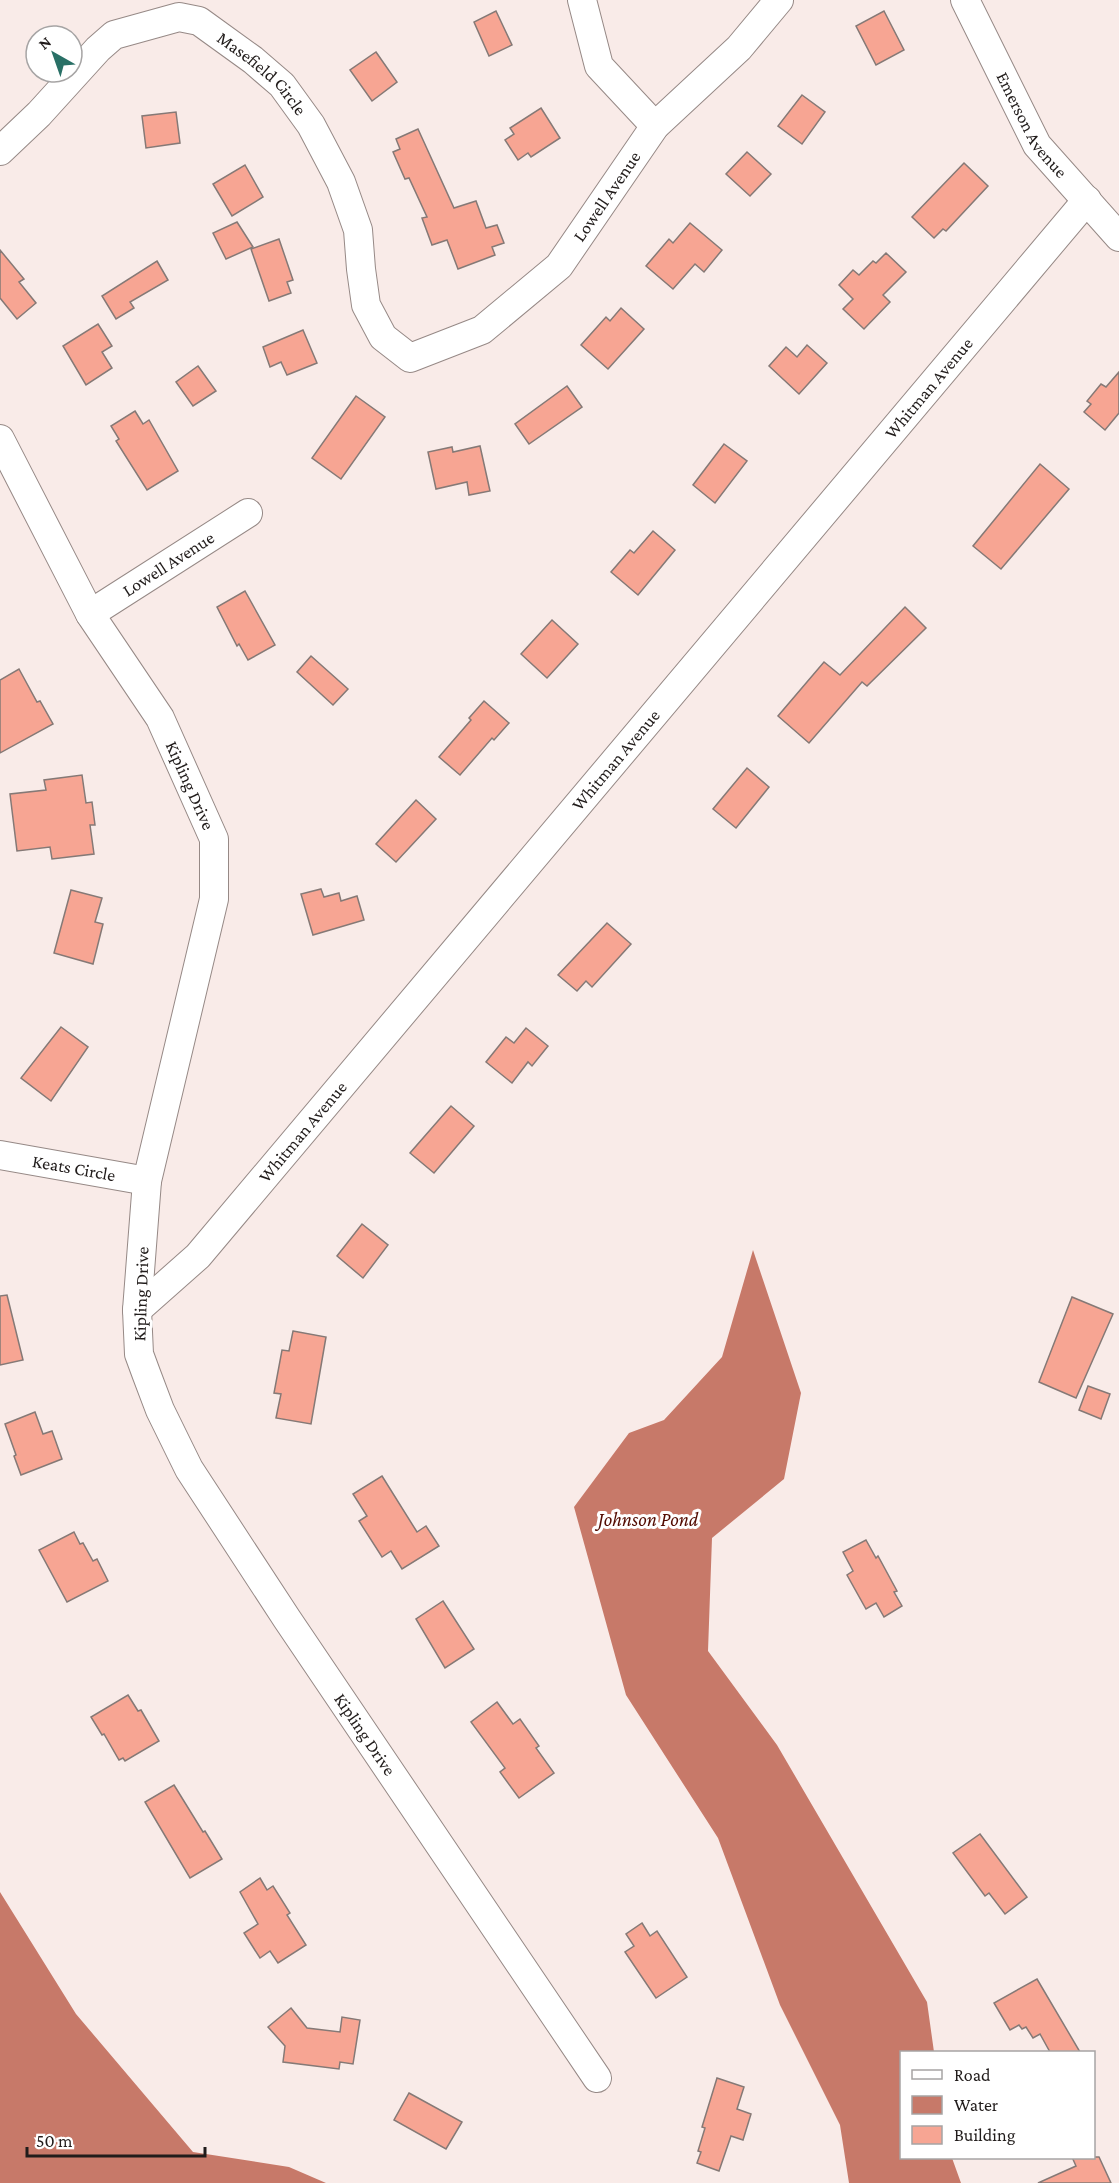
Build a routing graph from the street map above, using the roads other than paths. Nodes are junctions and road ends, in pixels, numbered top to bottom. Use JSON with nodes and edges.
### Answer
{"nodes":[{"id":1,"x":582,"y":0,"type":"edge"},
{"id":2,"x":779,"y":0,"type":"edge"},
{"id":3,"x":965,"y":0,"type":"edge"},
{"id":4,"x":656,"y":126,"type":"junction"},
{"id":5,"x":0,"y":151,"type":"edge"},
{"id":6,"x":1087,"y":200,"type":"junction"},
{"id":7,"x":1119,"y":237,"type":"edge"},
{"id":8,"x":410,"y":358,"type":"joint"},
{"id":9,"x":0,"y":439,"type":"edge"},
{"id":10,"x":248,"y":513,"type":"dead end"},
{"id":11,"x":90,"y":614,"type":"junction"},
{"id":12,"x":0,"y":1155,"type":"edge"},
{"id":13,"x":147,"y":1181,"type":"junction"},
{"id":14,"x":137,"y":1310,"type":"junction"},
{"id":15,"x":597,"y":2078,"type":"dead end"}],
"edges":[{"from":1,"to":4,"type":"street"},
{"from":2,"to":4,"type":"street","name":"Lowell Avenue"},
{"from":3,"to":6,"type":"street","name":"Emerson Avenue"},
{"from":4,"to":8,"type":"street","name":"Lowell Avenue"},
{"from":5,"to":8,"type":"street","name":"Masefield Circle"},
{"from":6,"to":7,"type":"street","name":"Emerson Avenue"},
{"from":6,"to":14,"type":"street","name":"Whitman Avenue"},
{"from":9,"to":11,"type":"street","name":"Kipling Drive"},
{"from":10,"to":11,"type":"street","name":"Lowell Avenue"},
{"from":11,"to":13,"type":"street","name":"Kipling Drive"},
{"from":12,"to":13,"type":"street","name":"Keats Circle"},
{"from":13,"to":14,"type":"street","name":"Kipling Drive"},
{"from":14,"to":15,"type":"street","name":"Kipling Drive"}]}
